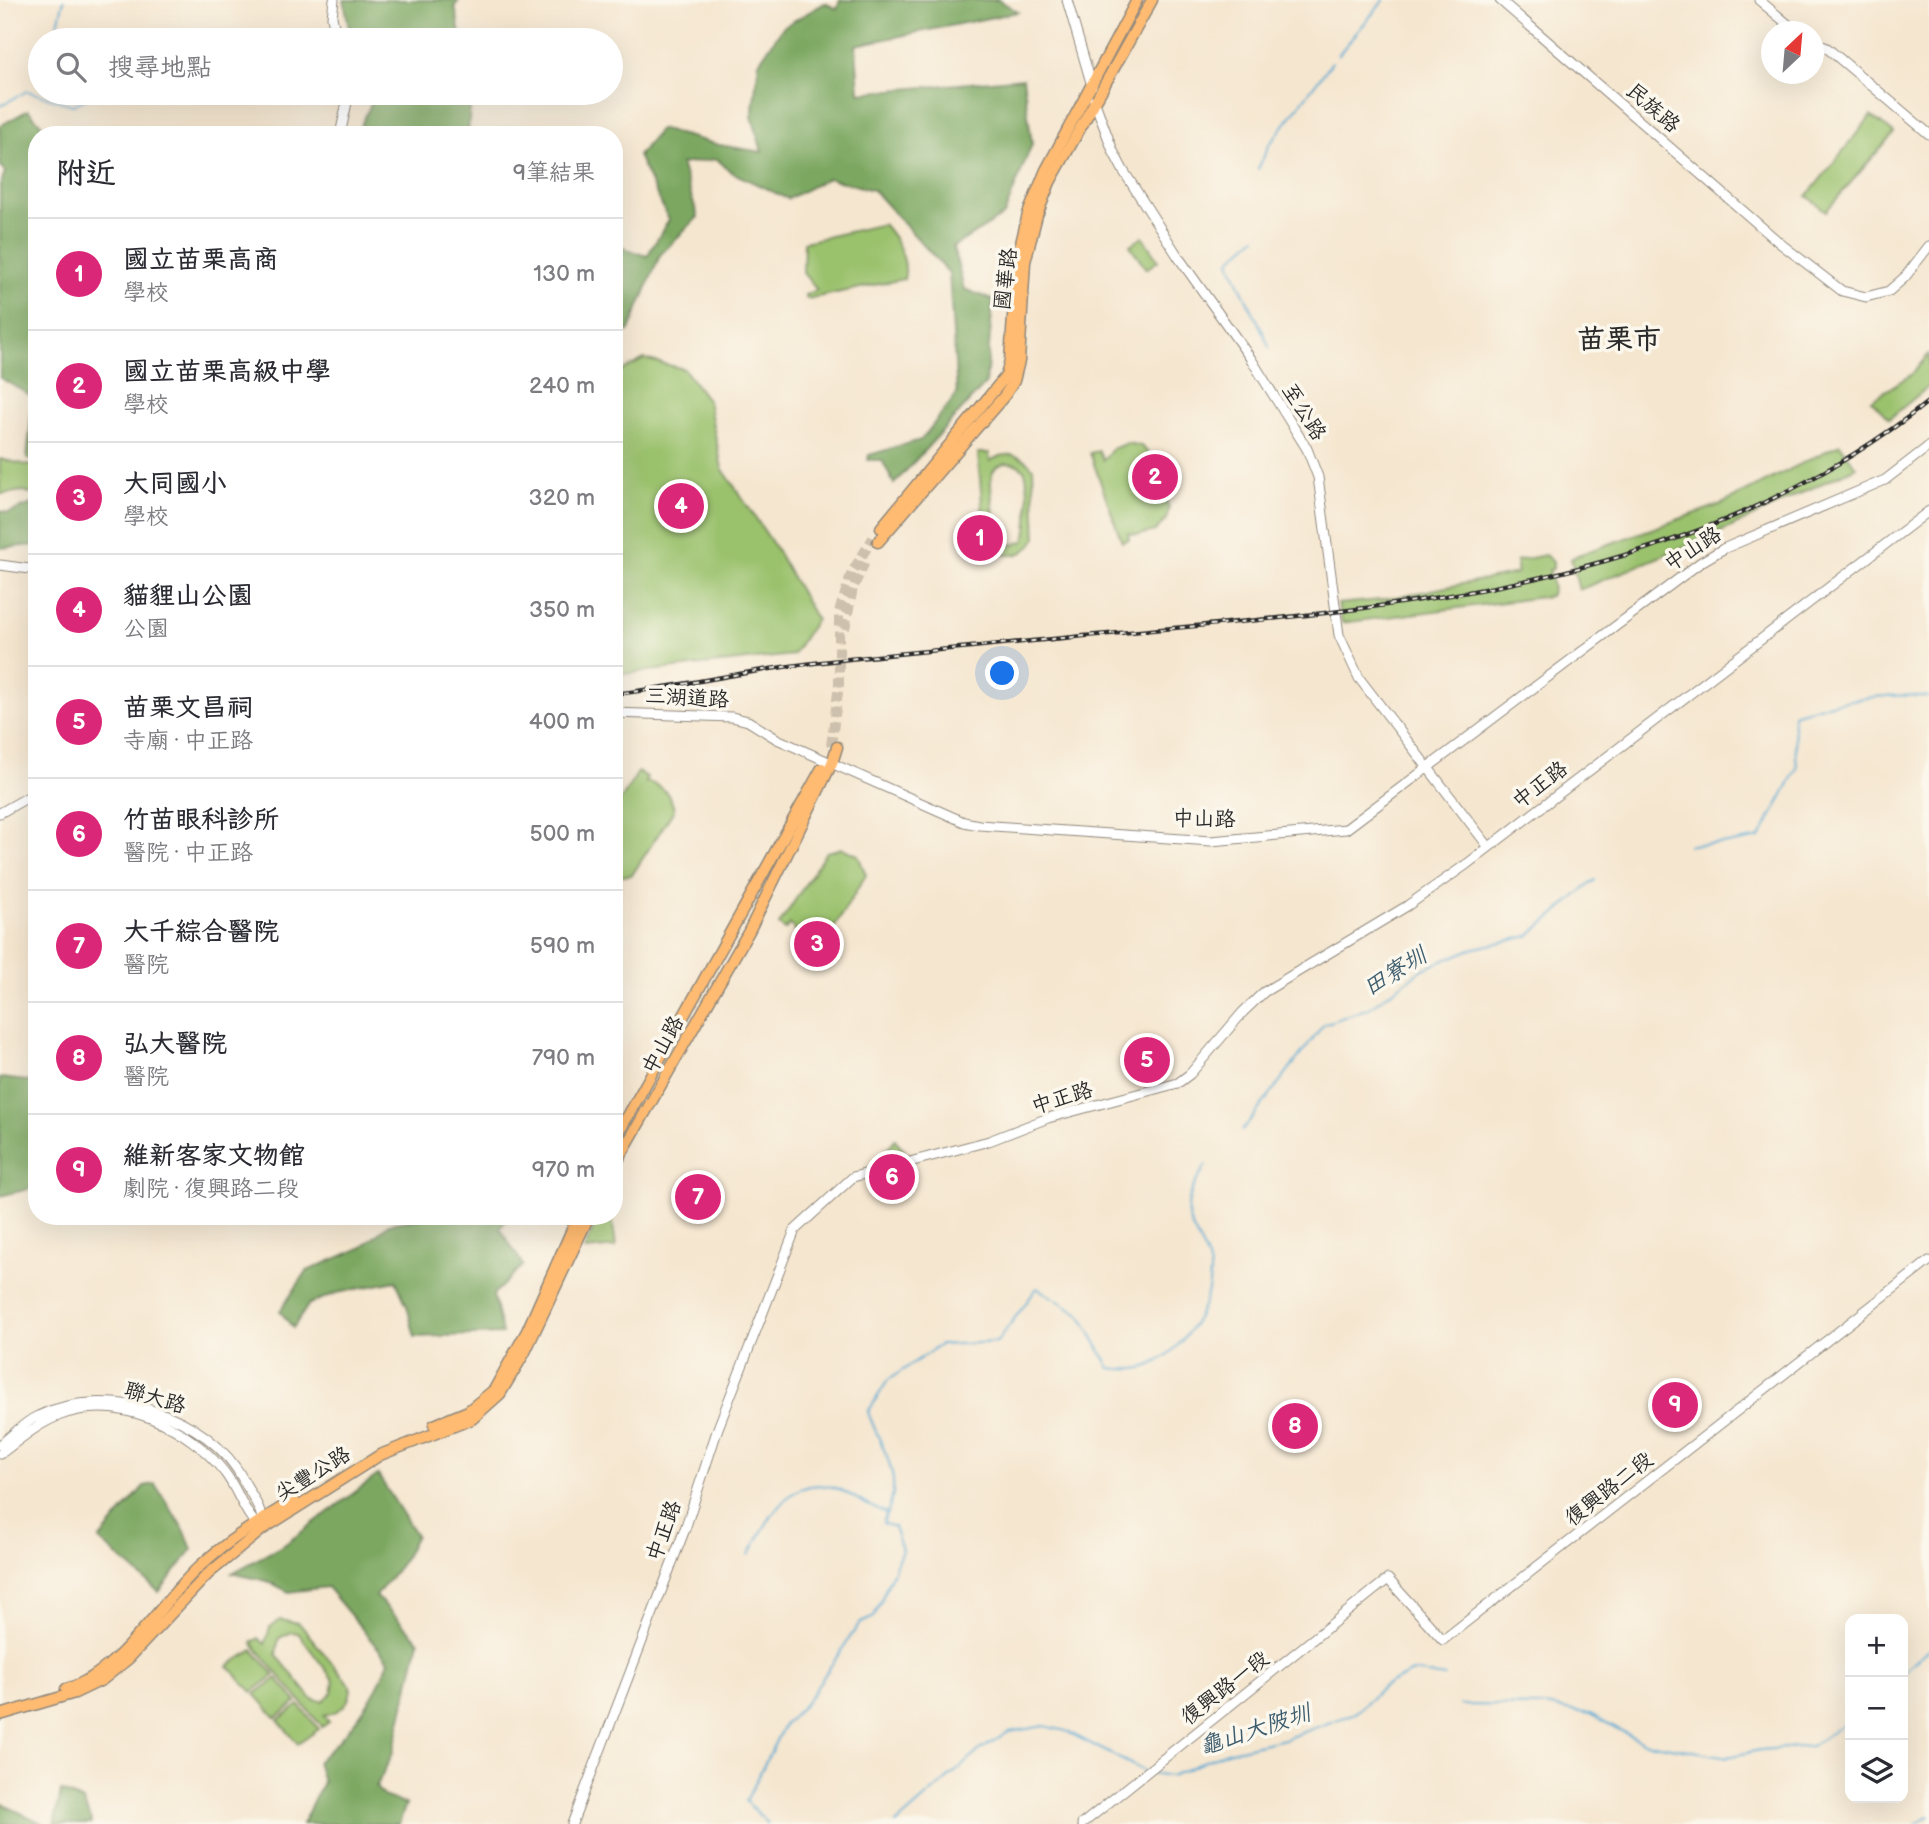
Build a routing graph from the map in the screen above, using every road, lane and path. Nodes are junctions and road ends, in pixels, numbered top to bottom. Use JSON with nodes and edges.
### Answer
{"nodes":[{"id":1,"x":334,"y":0,"type":"edge"},
{"id":2,"x":1067,"y":0,"type":"edge"},
{"id":3,"x":1137,"y":0,"type":"edge"},
{"id":4,"x":1152,"y":0,"type":"edge"},
{"id":5,"x":1500,"y":0,"type":"edge"},
{"id":6,"x":1759,"y":0,"type":"edge"},
{"id":7,"x":1784,"y":21,"type":"edge"},
{"id":8,"x":334,"y":28,"type":"edge"},
{"id":9,"x":1824,"y":47,"type":"edge"},
{"id":10,"x":1091,"y":85,"type":"junction"},
{"id":11,"x":1094,"y":103,"type":"junction"},
{"id":12,"x":346,"y":105,"type":"edge"},
{"id":13,"x":342,"y":126,"type":"edge"},
{"id":14,"x":1929,"y":134,"type":"edge"},
{"id":15,"x":1929,"y":246,"type":"edge"},
{"id":16,"x":1021,"y":261,"type":"junction"},
{"id":17,"x":1929,"y":446,"type":"edge"},
{"id":18,"x":1929,"y":511,"type":"edge"},
{"id":19,"x":875,"y":540,"type":"tunnel mouth"},
{"id":20,"x":0,"y":565,"type":"edge"},
{"id":21,"x":28,"y":569,"type":"edge"},
{"id":22,"x":623,"y":713,"type":"edge"},
{"id":23,"x":834,"y":746,"type":"tunnel mouth"},
{"id":24,"x":829,"y":762,"type":"junction"},
{"id":25,"x":1428,"y":768,"type":"junction"},
{"id":26,"x":28,"y":797,"type":"edge"},
{"id":27,"x":0,"y":813,"type":"edge"},
{"id":28,"x":1488,"y":846,"type":"junction"},
{"id":29,"x":623,"y":1125,"type":"edge"},
{"id":30,"x":623,"y":1151,"type":"edge"},
{"id":31,"x":574,"y":1225,"type":"edge"},
{"id":32,"x":585,"y":1225,"type":"edge"},
{"id":33,"x":1929,"y":1261,"type":"edge"},
{"id":34,"x":470,"y":1415,"type":"junction"},
{"id":35,"x":0,"y":1445,"type":"edge"},
{"id":36,"x":0,"y":1454,"type":"edge"},
{"id":37,"x":260,"y":1524,"type":"junction"},
{"id":38,"x":1388,"y":1579,"type":"joint"},
{"id":39,"x":0,"y":1707,"type":"edge"},
{"id":40,"x":0,"y":1715,"type":"edge"},
{"id":41,"x":572,"y":1824,"type":"edge"},
{"id":42,"x":1082,"y":1824,"type":"edge"}],
"edges":[{"from":1,"to":8,"type":"street"},
{"from":2,"to":10,"type":"street","name":"至公路"},
{"from":3,"to":10,"type":"main road","name":"國華路"},
{"from":4,"to":11,"type":"main road","name":"國華路"},
{"from":5,"to":15,"type":"street","name":"民族路"},
{"from":6,"to":7,"type":"street"},
{"from":9,"to":14,"type":"street"},
{"from":10,"to":11,"type":"street","name":"至公路"},
{"from":10,"to":16,"type":"main road","name":"國華路"},
{"from":11,"to":16,"type":"main road","name":"國華路"},
{"from":11,"to":25,"type":"street","name":"至公路"},
{"from":12,"to":13,"type":"street"},
{"from":16,"to":19,"type":"main road","name":"國華路"},
{"from":17,"to":25,"type":"street","name":"中山路"},
{"from":18,"to":28,"type":"street","name":"中正路"},
{"from":20,"to":21,"type":"street"},
{"from":22,"to":24,"type":"street","name":"三湖道路"},
{"from":23,"to":24,"type":"main road"},
{"from":24,"to":25,"type":"street","name":"中山路"},
{"from":24,"to":29,"type":"main road","name":"中山路"},
{"from":24,"to":30,"type":"main road","name":"中山路"},
{"from":25,"to":28,"type":"street","name":"至公路"},
{"from":26,"to":27,"type":"street"},
{"from":28,"to":41,"type":"street","name":"中正路"},
{"from":31,"to":34,"type":"main road","name":"尖豐公路"},
{"from":32,"to":34,"type":"main road","name":"尖豐公路"},
{"from":33,"to":38,"type":"street","name":"復興路二段"},
{"from":34,"to":37,"type":"main road","name":"尖豐公路"},
{"from":35,"to":37,"type":"street","name":"聯大路"},
{"from":36,"to":37,"type":"street","name":"聯大路"},
{"from":37,"to":39,"type":"main road","name":"尖豐公路"},
{"from":37,"to":40,"type":"main road","name":"尖豐公路"},
{"from":38,"to":42,"type":"street","name":"復興路一段"}]}
